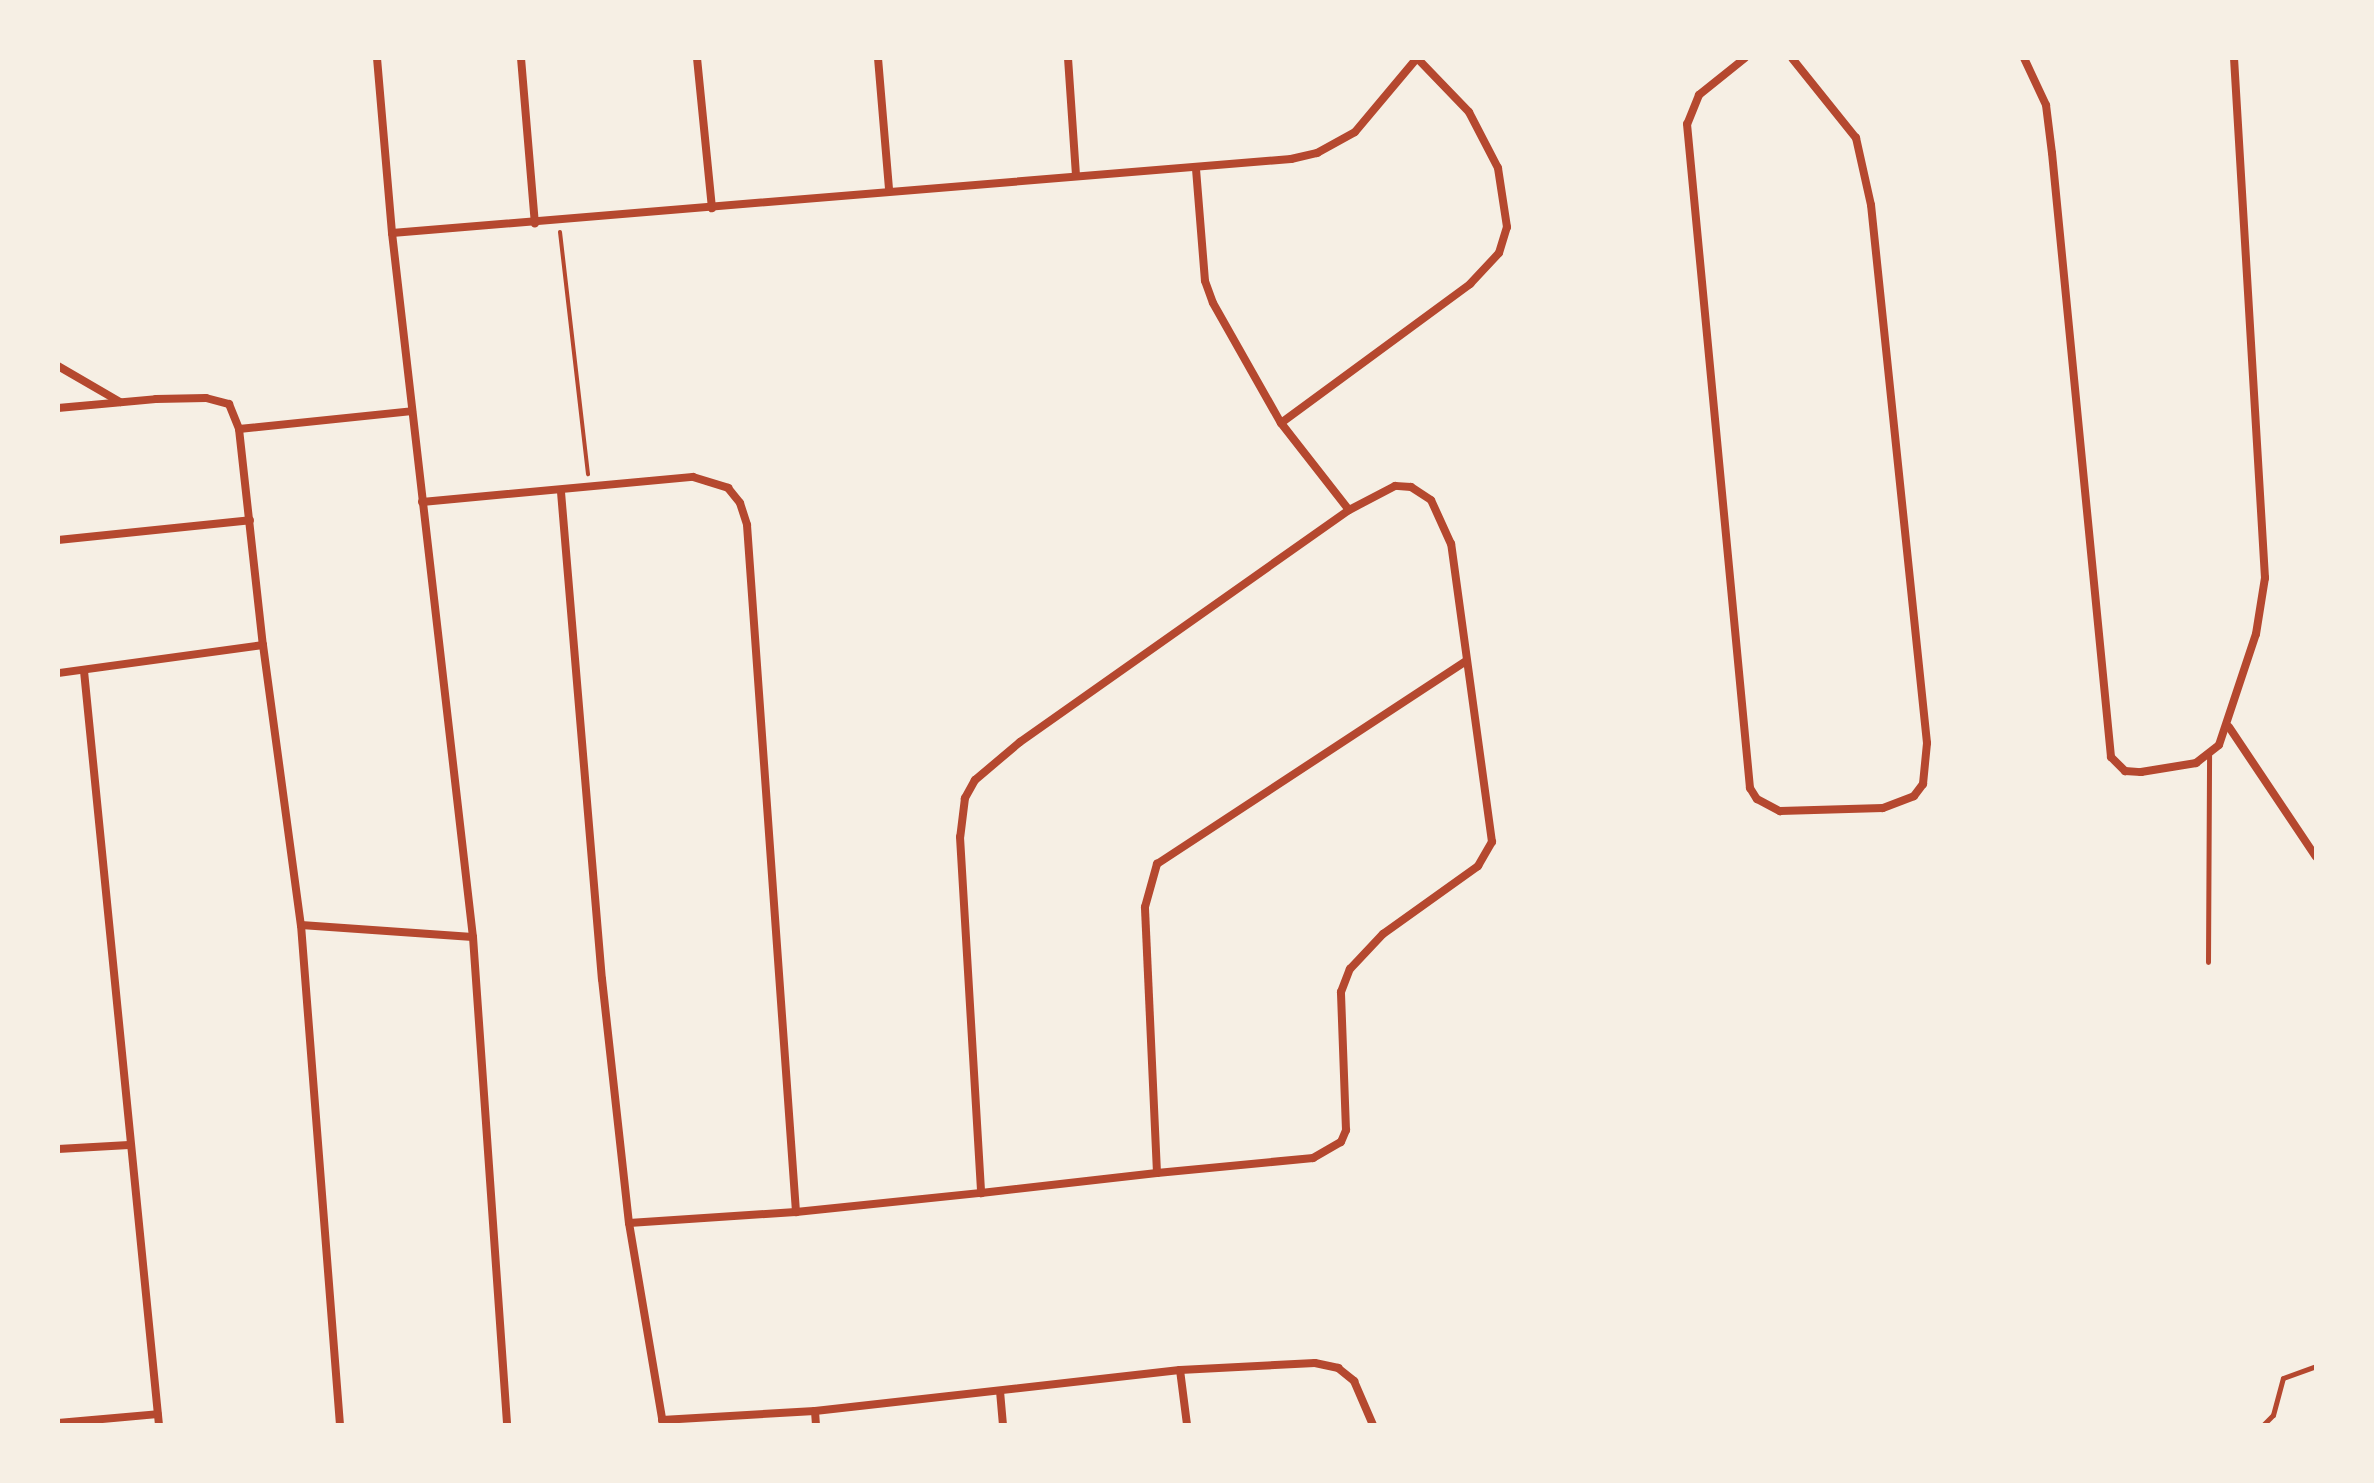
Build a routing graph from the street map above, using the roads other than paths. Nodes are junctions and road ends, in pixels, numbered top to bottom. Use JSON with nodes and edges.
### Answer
{"nodes":[{"id":1,"x":377,"y":58,"type":"edge"},
{"id":2,"x":521,"y":58,"type":"edge"},
{"id":3,"x":697,"y":58,"type":"edge"},
{"id":4,"x":878,"y":58,"type":"edge"},
{"id":5,"x":1068,"y":58,"type":"edge"},
{"id":6,"x":1417,"y":58,"type":"edge"},
{"id":7,"x":1745,"y":58,"type":"edge"},
{"id":8,"x":1792,"y":58,"type":"edge"},
{"id":9,"x":2024,"y":58,"type":"edge"},
{"id":10,"x":2234,"y":58,"type":"edge"},
{"id":11,"x":1196,"y":169,"type":"junction"},
{"id":12,"x":1076,"y":174,"type":"junction"},
{"id":13,"x":889,"y":190,"type":"junction"},
{"id":14,"x":712,"y":208,"type":"junction"},
{"id":15,"x":535,"y":223,"type":"junction"},
{"id":16,"x":392,"y":233,"type":"junction"},
{"id":17,"x":58,"y":366,"type":"edge"},
{"id":18,"x":121,"y":402,"type":"junction"},
{"id":19,"x":58,"y":408,"type":"edge"},
{"id":20,"x":412,"y":411,"type":"junction"},
{"id":21,"x":1281,"y":423,"type":"junction"},
{"id":22,"x":239,"y":429,"type":"junction"},
{"id":23,"x":561,"y":492,"type":"junction"},
{"id":24,"x":422,"y":502,"type":"junction"},
{"id":25,"x":1349,"y":510,"type":"junction"},
{"id":26,"x":250,"y":520,"type":"junction"},
{"id":27,"x":58,"y":540,"type":"edge"},
{"id":28,"x":263,"y":645,"type":"junction"},
{"id":29,"x":1466,"y":661,"type":"junction"},
{"id":30,"x":84,"y":671,"type":"junction"},
{"id":31,"x":58,"y":673,"type":"edge"},
{"id":32,"x":2229,"y":727,"type":"junction"},
{"id":33,"x":2209,"y":755,"type":"junction"},
{"id":34,"x":2316,"y":857,"type":"edge"},
{"id":35,"x":301,"y":925,"type":"junction"},
{"id":36,"x":473,"y":937,"type":"junction"},
{"id":37,"x":2208,"y":962,"type":"dead end"},
{"id":38,"x":129,"y":1145,"type":"junction"},
{"id":39,"x":58,"y":1149,"type":"edge"},
{"id":40,"x":1157,"y":1173,"type":"junction"},
{"id":41,"x":981,"y":1193,"type":"junction"},
{"id":42,"x":796,"y":1212,"type":"junction"},
{"id":43,"x":629,"y":1223,"type":"junction"},
{"id":44,"x":2316,"y":1366,"type":"edge"},
{"id":45,"x":1180,"y":1370,"type":"junction"},
{"id":46,"x":1000,"y":1391,"type":"junction"},
{"id":47,"x":815,"y":1411,"type":"junction"},
{"id":48,"x":158,"y":1414,"type":"junction"},
{"id":49,"x":663,"y":1422,"type":"edge"},
{"id":50,"x":58,"y":1423,"type":"edge"},
{"id":51,"x":159,"y":1425,"type":"edge"},
{"id":52,"x":340,"y":1425,"type":"edge"},
{"id":53,"x":507,"y":1425,"type":"edge"},
{"id":54,"x":816,"y":1425,"type":"edge"},
{"id":55,"x":1003,"y":1425,"type":"edge"},
{"id":56,"x":1187,"y":1425,"type":"edge"},
{"id":57,"x":1373,"y":1425,"type":"edge"},
{"id":58,"x":2263,"y":1425,"type":"edge"}],
"edges":[{"from":1,"to":16,"type":"street"},
{"from":2,"to":15,"type":"street"},
{"from":3,"to":14,"type":"street"},
{"from":4,"to":13,"type":"street"},
{"from":5,"to":12,"type":"street"},
{"from":6,"to":11,"type":"street"},
{"from":6,"to":21,"type":"street"},
{"from":7,"to":8,"type":"street"},
{"from":9,"to":33,"type":"street"},
{"from":10,"to":32,"type":"street"},
{"from":11,"to":12,"type":"street"},
{"from":11,"to":21,"type":"street"},
{"from":12,"to":13,"type":"street"},
{"from":13,"to":14,"type":"street"},
{"from":14,"to":15,"type":"street"},
{"from":15,"to":16,"type":"street"},
{"from":16,"to":20,"type":"street"},
{"from":17,"to":18,"type":"street"},
{"from":18,"to":19,"type":"street"},
{"from":18,"to":22,"type":"street"},
{"from":20,"to":22,"type":"street"},
{"from":20,"to":24,"type":"street"},
{"from":21,"to":25,"type":"street"},
{"from":22,"to":26,"type":"street"},
{"from":23,"to":24,"type":"street"},
{"from":23,"to":42,"type":"street"},
{"from":23,"to":43,"type":"street"},
{"from":24,"to":36,"type":"street"},
{"from":25,"to":29,"type":"street"},
{"from":25,"to":41,"type":"street"},
{"from":26,"to":27,"type":"street"},
{"from":26,"to":28,"type":"street"},
{"from":28,"to":30,"type":"street"},
{"from":28,"to":35,"type":"street"},
{"from":29,"to":40,"type":"street"},
{"from":29,"to":40,"type":"street"},
{"from":30,"to":31,"type":"street"},
{"from":30,"to":38,"type":"street"},
{"from":32,"to":33,"type":"street"},
{"from":32,"to":34,"type":"street"},
{"from":33,"to":37,"type":"lane"},
{"from":35,"to":36,"type":"street"},
{"from":35,"to":52,"type":"street"},
{"from":36,"to":53,"type":"street"},
{"from":38,"to":39,"type":"street"},
{"from":38,"to":48,"type":"street"},
{"from":40,"to":41,"type":"street"},
{"from":41,"to":42,"type":"street"},
{"from":42,"to":43,"type":"street"},
{"from":43,"to":49,"type":"street"},
{"from":44,"to":58,"type":"lane"},
{"from":45,"to":46,"type":"street"},
{"from":45,"to":56,"type":"street"},
{"from":45,"to":57,"type":"street"},
{"from":46,"to":47,"type":"street"},
{"from":46,"to":55,"type":"street"},
{"from":47,"to":49,"type":"street"},
{"from":47,"to":54,"type":"street"},
{"from":48,"to":50,"type":"street"},
{"from":48,"to":51,"type":"street"}]}
